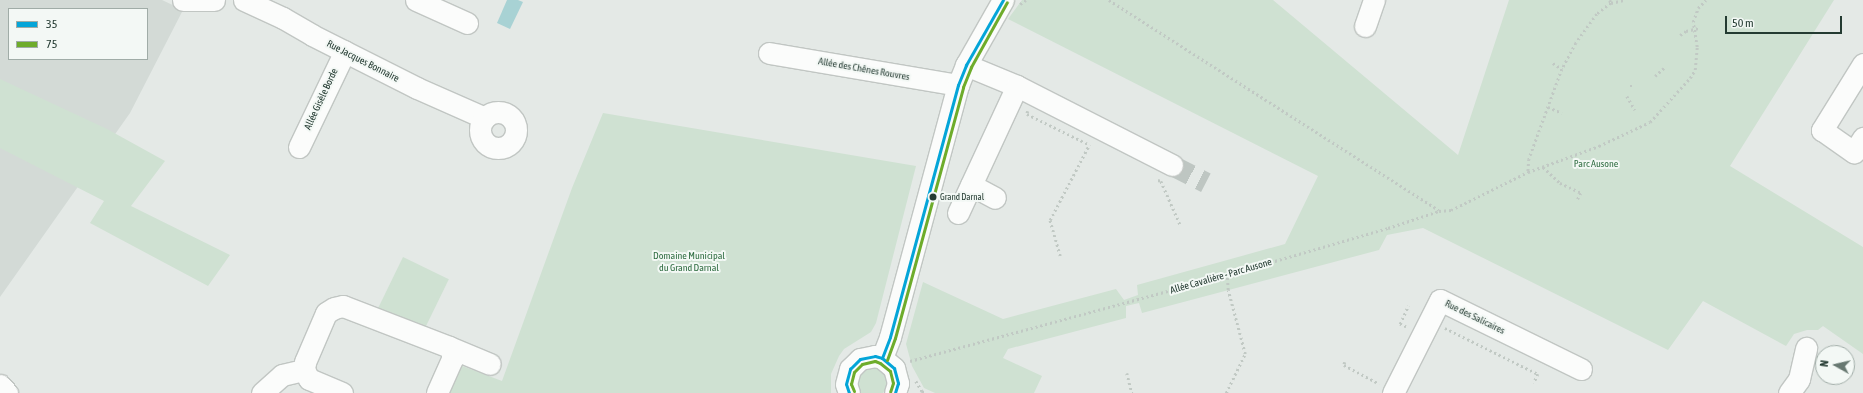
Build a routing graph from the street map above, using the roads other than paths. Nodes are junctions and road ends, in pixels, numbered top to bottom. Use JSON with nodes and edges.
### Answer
{"nodes":[{"id":1,"x":183,"y":0,"type":"edge"},
{"id":2,"x":214,"y":0,"type":"edge"},
{"id":3,"x":244,"y":0,"type":"edge"},
{"id":4,"x":416,"y":0,"type":"edge"},
{"id":5,"x":1003,"y":0,"type":"edge"},
{"id":6,"x":1374,"y":0,"type":"edge"},
{"id":7,"x":467,"y":23,"type":"dead end"},
{"id":8,"x":1365,"y":26,"type":"dead end"},
{"id":9,"x":345,"y":51,"type":"junction"},
{"id":10,"x":770,"y":53,"type":"dead end"},
{"id":11,"x":1863,"y":64,"type":"edge"},
{"id":12,"x":966,"y":65,"type":"junction"},
{"id":13,"x":958,"y":85,"type":"junction"},
{"id":14,"x":1016,"y":90,"type":"junction"},
{"id":15,"x":485,"y":118,"type":"dead end"},
{"id":16,"x":1863,"y":138,"type":"edge"},
{"id":17,"x":299,"y":147,"type":"dead end"},
{"id":18,"x":1172,"y":164,"type":"tunnel mouth"},
{"id":19,"x":971,"y":185,"type":"junction"},
{"id":20,"x":995,"y":198,"type":"dead end"},
{"id":21,"x":958,"y":213,"type":"dead end"},
{"id":22,"x":449,"y":347,"type":"junction"},
{"id":23,"x":1806,"y":348,"type":"dead end"},
{"id":24,"x":882,"y":358,"type":"junction"},
{"id":25,"x":490,"y":364,"type":"dead end"},
{"id":26,"x":1582,"y":369,"type":"dead end"},
{"id":27,"x":304,"y":370,"type":"junction"},
{"id":28,"x":0,"y":385,"type":"edge"},
{"id":29,"x":1394,"y":392,"type":"edge"},
{"id":30,"x":6,"y":393,"type":"edge"},
{"id":31,"x":262,"y":393,"type":"edge"},
{"id":32,"x":342,"y":393,"type":"edge"},
{"id":33,"x":437,"y":393,"type":"edge"},
{"id":34,"x":849,"y":393,"type":"edge"},
{"id":35,"x":895,"y":393,"type":"edge"},
{"id":36,"x":1789,"y":393,"type":"edge"}],
"edges":[{"from":1,"to":2,"type":"street"},
{"from":3,"to":9,"type":"street","name":"Rue Jacques Bonnaire"},
{"from":4,"to":7,"type":"street"},
{"from":5,"to":12,"type":"street"},
{"from":6,"to":8,"type":"street"},
{"from":9,"to":15,"type":"street","name":"Rue Jacques Bonnaire"},
{"from":9,"to":17,"type":"street","name":"Allée Gisèle Borde"},
{"from":10,"to":13,"type":"street","name":"Allée des Chênes Rouvres"},
{"from":11,"to":16,"type":"street"},
{"from":12,"to":13,"type":"street"},
{"from":12,"to":14,"type":"street"},
{"from":13,"to":24,"type":"street"},
{"from":14,"to":18,"type":"street"},
{"from":14,"to":19,"type":"street"},
{"from":19,"to":20,"type":"street"},
{"from":19,"to":21,"type":"street"},
{"from":22,"to":25,"type":"street"},
{"from":22,"to":27,"type":"street"},
{"from":22,"to":33,"type":"street"},
{"from":23,"to":36,"type":"street"},
{"from":24,"to":34,"type":"street"},
{"from":24,"to":35,"type":"street"},
{"from":26,"to":29,"type":"street","name":"Rue des Salicaires"},
{"from":27,"to":31,"type":"street"},
{"from":27,"to":32,"type":"street"},
{"from":28,"to":30,"type":"street"}]}
